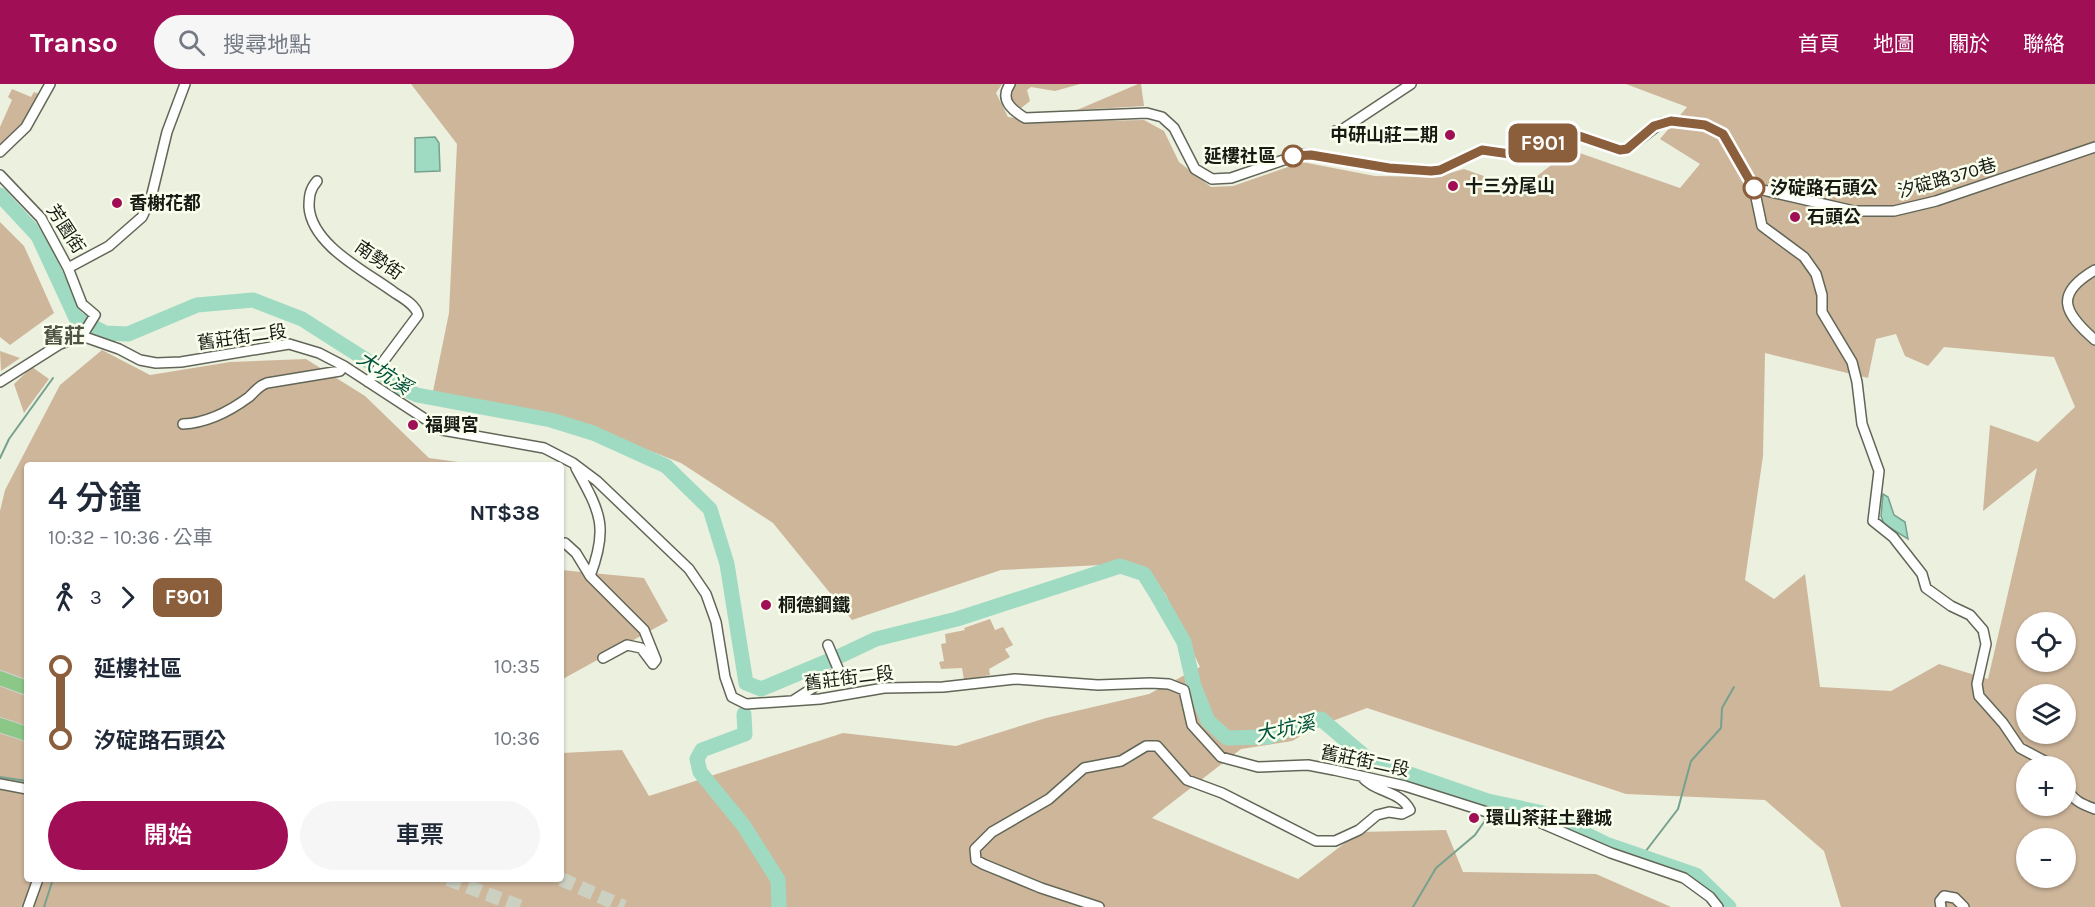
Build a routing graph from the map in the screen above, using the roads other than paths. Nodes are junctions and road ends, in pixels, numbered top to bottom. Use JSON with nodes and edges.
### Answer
{"nodes":[{"id":1,"x":50,"y":84,"type":"edge"},
{"id":2,"x":185,"y":84,"type":"edge"},
{"id":3,"x":1010,"y":84,"type":"edge"},
{"id":4,"x":1411,"y":84,"type":"edge"},
{"id":5,"x":1335,"y":131,"type":"dead end"},
{"id":6,"x":2095,"y":147,"type":"edge"},
{"id":7,"x":0,"y":152,"type":"edge"},
{"id":8,"x":0,"y":175,"type":"edge"},
{"id":9,"x":317,"y":181,"type":"dead end"},
{"id":10,"x":1754,"y":188,"type":"junction"},
{"id":11,"x":68,"y":268,"type":"junction"},
{"id":12,"x":2095,"y":270,"type":"edge"},
{"id":13,"x":83,"y":334,"type":"junction"},
{"id":14,"x":2095,"y":340,"type":"edge"},
{"id":15,"x":344,"y":366,"type":"junction"},
{"id":16,"x":370,"y":379,"type":"junction"},
{"id":17,"x":0,"y":382,"type":"edge"},
{"id":18,"x":183,"y":424,"type":"dead end"},
{"id":19,"x":573,"y":463,"type":"junction"},
{"id":20,"x":565,"y":543,"type":"dead end"},
{"id":21,"x":590,"y":576,"type":"junction"},
{"id":22,"x":828,"y":645,"type":"dead end"},
{"id":23,"x":603,"y":658,"type":"dead end"},
{"id":24,"x":0,"y":678,"type":"edge"},
{"id":25,"x":24,"y":687,"type":"edge"},
{"id":26,"x":792,"y":701,"type":"junction"},
{"id":27,"x":0,"y":725,"type":"edge"},
{"id":28,"x":24,"y":733,"type":"edge"},
{"id":29,"x":2035,"y":756,"type":"edge"},
{"id":30,"x":1361,"y":776,"type":"junction"},
{"id":31,"x":0,"y":784,"type":"edge"},
{"id":32,"x":24,"y":788,"type":"edge"},
{"id":33,"x":2076,"y":801,"type":"edge"},
{"id":34,"x":2095,"y":809,"type":"edge"},
{"id":35,"x":37,"y":882,"type":"edge"},
{"id":36,"x":28,"y":907,"type":"edge"},
{"id":37,"x":1099,"y":907,"type":"edge"},
{"id":38,"x":1718,"y":907,"type":"edge"},
{"id":39,"x":1941,"y":907,"type":"edge"},
{"id":40,"x":1964,"y":907,"type":"edge"}],
"edges":[{"from":1,"to":7,"type":"street"},
{"from":2,"to":11,"type":"street","name":"芳園街"},
{"from":3,"to":10,"type":"street"},
{"from":4,"to":5,"type":"street"},
{"from":6,"to":10,"type":"street","name":"汐碇路370巷"},
{"from":8,"to":11,"type":"street","name":"芳園街"},
{"from":9,"to":16,"type":"street","name":"南勢街"},
{"from":10,"to":29,"type":"street"},
{"from":11,"to":13,"type":"street"},
{"from":12,"to":14,"type":"street"},
{"from":13,"to":15,"type":"street","name":"舊莊街二段"},
{"from":13,"to":17,"type":"street"},
{"from":15,"to":16,"type":"street","name":"舊莊街二段"},
{"from":15,"to":18,"type":"street"},
{"from":16,"to":19,"type":"street","name":"舊莊街二段"},
{"from":19,"to":21,"type":"street"},
{"from":19,"to":26,"type":"street","name":"舊莊街二段"},
{"from":20,"to":21,"type":"street"},
{"from":21,"to":23,"type":"street"},
{"from":22,"to":26,"type":"street"},
{"from":24,"to":25,"type":"highway"},
{"from":26,"to":30,"type":"street","name":"舊莊街二段"},
{"from":27,"to":28,"type":"highway"},
{"from":30,"to":37,"type":"street"},
{"from":30,"to":38,"type":"street","name":"舊莊街二段"},
{"from":31,"to":32,"type":"street"},
{"from":33,"to":34,"type":"street"},
{"from":35,"to":36,"type":"street"},
{"from":39,"to":40,"type":"street"}]}
